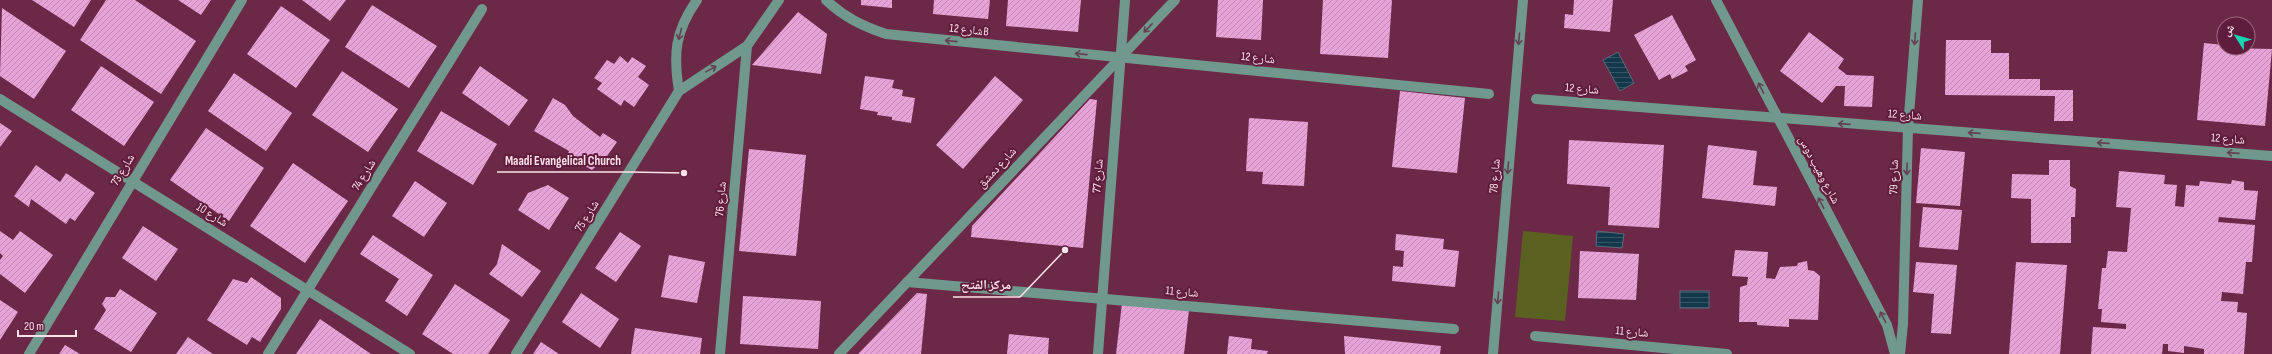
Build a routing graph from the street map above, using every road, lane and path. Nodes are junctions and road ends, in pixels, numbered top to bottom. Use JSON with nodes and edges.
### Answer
{"nodes":[{"id":1,"x":242,"y":0,"type":"edge"},
{"id":2,"x":697,"y":0,"type":"edge"},
{"id":3,"x":779,"y":0,"type":"edge"},
{"id":4,"x":826,"y":0,"type":"edge"},
{"id":5,"x":1125,"y":0,"type":"edge"},
{"id":6,"x":1175,"y":0,"type":"edge"},
{"id":7,"x":1523,"y":0,"type":"edge"},
{"id":8,"x":1716,"y":0,"type":"edge"},
{"id":9,"x":1918,"y":0,"type":"edge"},
{"id":10,"x":482,"y":9,"type":"dead end"},
{"id":11,"x":747,"y":46,"type":"junction"},
{"id":12,"x":1120,"y":58,"type":"junction"},
{"id":13,"x":679,"y":91,"type":"junction"},
{"id":14,"x":1489,"y":94,"type":"dead end"},
{"id":15,"x":0,"y":99,"type":"edge"},
{"id":16,"x":1536,"y":99,"type":"dead end"},
{"id":17,"x":1776,"y":119,"type":"junction"},
{"id":18,"x":1908,"y":128,"type":"junction"},
{"id":19,"x":2272,"y":156,"type":"edge"},
{"id":20,"x":132,"y":180,"type":"junction"},
{"id":21,"x":907,"y":282,"type":"junction"},
{"id":22,"x":308,"y":290,"type":"junction"},
{"id":23,"x":1102,"y":299,"type":"junction"},
{"id":24,"x":1454,"y":329,"type":"dead end"},
{"id":25,"x":1535,"y":336,"type":"dead end"},
{"id":26,"x":29,"y":354,"type":"edge"},
{"id":27,"x":268,"y":354,"type":"edge"},
{"id":28,"x":410,"y":354,"type":"edge"},
{"id":29,"x":516,"y":354,"type":"edge"},
{"id":30,"x":720,"y":354,"type":"edge"},
{"id":31,"x":839,"y":354,"type":"edge"},
{"id":32,"x":1098,"y":354,"type":"edge"},
{"id":33,"x":1493,"y":354,"type":"edge"},
{"id":34,"x":1727,"y":354,"type":"edge"},
{"id":35,"x":1895,"y":354,"type":"edge"},
{"id":36,"x":1900,"y":354,"type":"edge"}],
"edges":[{"from":1,"to":20,"type":"street","name":"شارع 73"},
{"from":2,"to":13,"type":"street","one_way":true},
{"from":3,"to":11,"type":"street","name":"شارع 75"},
{"from":12,"to":4,"type":"street","name":"شارع 12B","one_way":true},
{"from":5,"to":12,"type":"street","name":"شارع 77"},
{"from":6,"to":12,"type":"street","name":"شارع دمشق","one_way":true},
{"from":7,"to":33,"type":"street","name":"شارع 78","one_way":true},
{"from":17,"to":8,"type":"street","name":"شارع وهيب دوس","one_way":true},
{"from":9,"to":18,"type":"street","name":"شارع 79","one_way":true},
{"from":10,"to":22,"type":"street","name":"شارع 74"},
{"from":13,"to":11,"type":"street","name":"شارع 75","one_way":true},
{"from":11,"to":30,"type":"street","name":"شارع 76"},
{"from":12,"to":14,"type":"street","name":"شارع 12"},
{"from":12,"to":21,"type":"street","name":"شارع دمشق"},
{"from":12,"to":23,"type":"street","name":"شارع 77"},
{"from":13,"to":29,"type":"street","name":"شارع 75"},
{"from":15,"to":20,"type":"street","name":"شارع 10"},
{"from":16,"to":17,"type":"street","name":"شارع 12"},
{"from":18,"to":17,"type":"street","name":"شارع 12","one_way":true},
{"from":35,"to":17,"type":"street","name":"شارع وهيب دوس","one_way":true},
{"from":19,"to":18,"type":"street","name":"شارع 12","one_way":true},
{"from":18,"to":36,"type":"street","name":"شارع 79","one_way":true},
{"from":20,"to":22,"type":"street","name":"شارع 10"},
{"from":20,"to":26,"type":"street","name":"شارع 73"},
{"from":21,"to":23,"type":"street","name":"شارع 11"},
{"from":21,"to":31,"type":"street","name":"شارع دمشق"},
{"from":22,"to":27,"type":"street","name":"شارع 74"},
{"from":22,"to":28,"type":"street","name":"شارع 10"},
{"from":23,"to":24,"type":"street","name":"شارع 11"},
{"from":23,"to":32,"type":"street","name":"شارع 77"},
{"from":25,"to":34,"type":"street","name":"شارع 11"}]}
